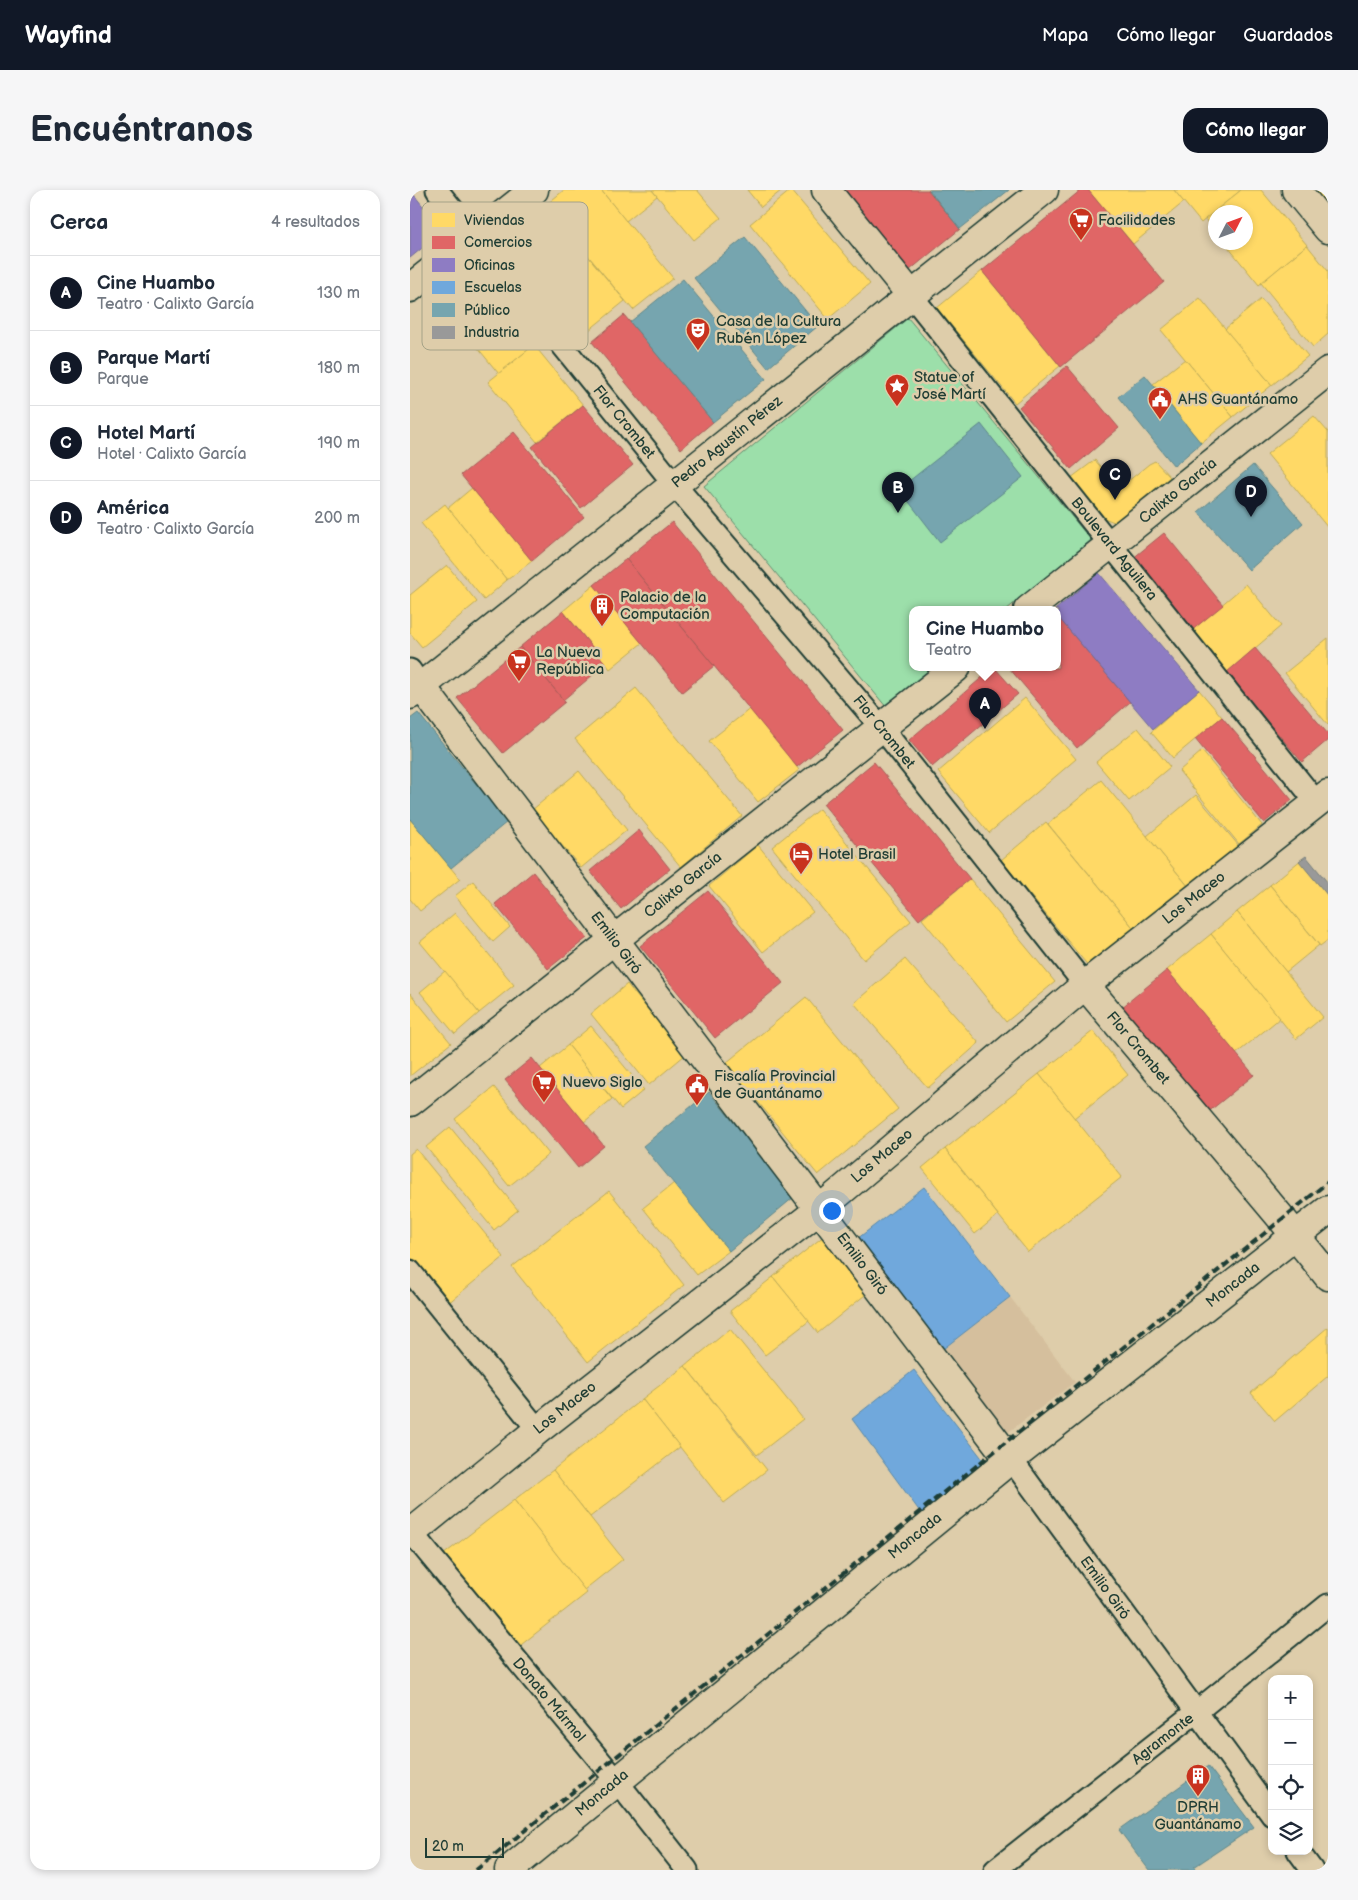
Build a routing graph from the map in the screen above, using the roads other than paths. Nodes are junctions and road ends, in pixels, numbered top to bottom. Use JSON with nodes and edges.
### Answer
{"nodes":[{"id":1,"x":437,"y":190,"type":"edge"},
{"id":2,"x":534,"y":190,"type":"edge"},
{"id":3,"x":826,"y":190,"type":"edge"},
{"id":4,"x":1044,"y":190,"type":"edge"},
{"id":5,"x":1296,"y":190,"type":"edge"},
{"id":6,"x":447,"y":202,"type":"edge"},
{"id":7,"x":519,"y":202,"type":"edge"},
{"id":8,"x":1328,"y":229,"type":"edge"},
{"id":9,"x":422,"y":279,"type":"edge"},
{"id":10,"x":410,"y":288,"type":"edge"},
{"id":11,"x":911,"y":295,"type":"junction"},
{"id":12,"x":567,"y":350,"type":"edge"},
{"id":13,"x":1328,"y":371,"type":"edge"},
{"id":14,"x":674,"y":484,"type":"junction"},
{"id":15,"x":1110,"y":545,"type":"junction"},
{"id":16,"x":1033,"y":606,"type":"edge"},
{"id":17,"x":952,"y":671,"type":"edge"},
{"id":18,"x":414,"y":684,"type":"edge"},
{"id":19,"x":881,"y":727,"type":"junction"},
{"id":20,"x":1324,"y":804,"type":"edge"},
{"id":21,"x":614,"y":940,"type":"junction"},
{"id":22,"x":1085,"y":985,"type":"junction"},
{"id":23,"x":410,"y":1102,"type":"edge"},
{"id":24,"x":820,"y":1209,"type":"junction"},
{"id":25,"x":1328,"y":1210,"type":"edge"},
{"id":26,"x":1295,"y":1236,"type":"junction"},
{"id":27,"x":410,"y":1271,"type":"edge"},
{"id":28,"x":1328,"y":1276,"type":"edge"},
{"id":29,"x":538,"y":1430,"type":"junction"},
{"id":30,"x":1011,"y":1458,"type":"junction"},
{"id":31,"x":410,"y":1533,"type":"edge"},
{"id":32,"x":1328,"y":1605,"type":"edge"},
{"id":33,"x":1196,"y":1712,"type":"junction"},
{"id":34,"x":616,"y":1780,"type":"junction"},
{"id":35,"x":1268,"y":1810,"type":"edge"},
{"id":36,"x":1301,"y":1855,"type":"edge"},
{"id":37,"x":509,"y":1870,"type":"edge"},
{"id":38,"x":687,"y":1870,"type":"edge"},
{"id":39,"x":996,"y":1870,"type":"edge"},
{"id":40,"x":1312,"y":1870,"type":"edge"}],
"edges":[{"from":1,"to":6,"type":"street","name":"Flor Crombet"},
{"from":2,"to":7,"type":"main road"},
{"from":3,"to":11,"type":"main road"},
{"from":4,"to":11,"type":"main road","name":"Pedro Agustín Pérez"},
{"from":5,"to":8,"type":"main road"},
{"from":9,"to":10,"type":"main road"},
{"from":11,"to":14,"type":"main road","name":"Pedro Agustín Pérez"},
{"from":11,"to":15,"type":"street","name":"Boulevard Aguilera"},
{"from":12,"to":14,"type":"street","name":"Flor Crombet"},
{"from":13,"to":15,"type":"main road","name":"Calixto García"},
{"from":14,"to":18,"type":"main road","name":"Pedro Agustín Pérez"},
{"from":14,"to":19,"type":"street","name":"Flor Crombet"},
{"from":15,"to":16,"type":"main road","name":"Calixto García"},
{"from":15,"to":20,"type":"street","name":"Boulevard Aguilera"},
{"from":17,"to":19,"type":"main road","name":"Calixto García"},
{"from":18,"to":21,"type":"main road","name":"Emilio Giró"},
{"from":19,"to":21,"type":"main road","name":"Calixto García"},
{"from":19,"to":22,"type":"street","name":"Flor Crombet"},
{"from":20,"to":22,"type":"main road","name":"Los Maceo"},
{"from":21,"to":23,"type":"main road","name":"Calixto García"},
{"from":21,"to":24,"type":"main road","name":"Emilio Giró"},
{"from":22,"to":24,"type":"main road","name":"Los Maceo"},
{"from":22,"to":26,"type":"main road","name":"Flor Crombet"},
{"from":24,"to":29,"type":"main road","name":"Los Maceo"},
{"from":24,"to":30,"type":"main road","name":"Emilio Giró"},
{"from":25,"to":26,"type":"main road","name":"Moncada"},
{"from":26,"to":28,"type":"main road","name":"Flor Crombet"},
{"from":26,"to":30,"type":"main road","name":"Moncada"},
{"from":27,"to":29,"type":"street"},
{"from":29,"to":31,"type":"main road","name":"Los Maceo"},
{"from":30,"to":33,"type":"street","name":"Emilio Giró"},
{"from":30,"to":34,"type":"main road","name":"Moncada"},
{"from":31,"to":34,"type":"street","name":"Donato Mármol"},
{"from":32,"to":33,"type":"street","name":"Agramonte"},
{"from":33,"to":35,"type":"street","name":"Emilio Giró"},
{"from":33,"to":39,"type":"street","name":"Agramonte"},
{"from":34,"to":37,"type":"main road","name":"Moncada"},
{"from":34,"to":38,"type":"street","name":"Donato Mármol"},
{"from":36,"to":40,"type":"street"}]}
